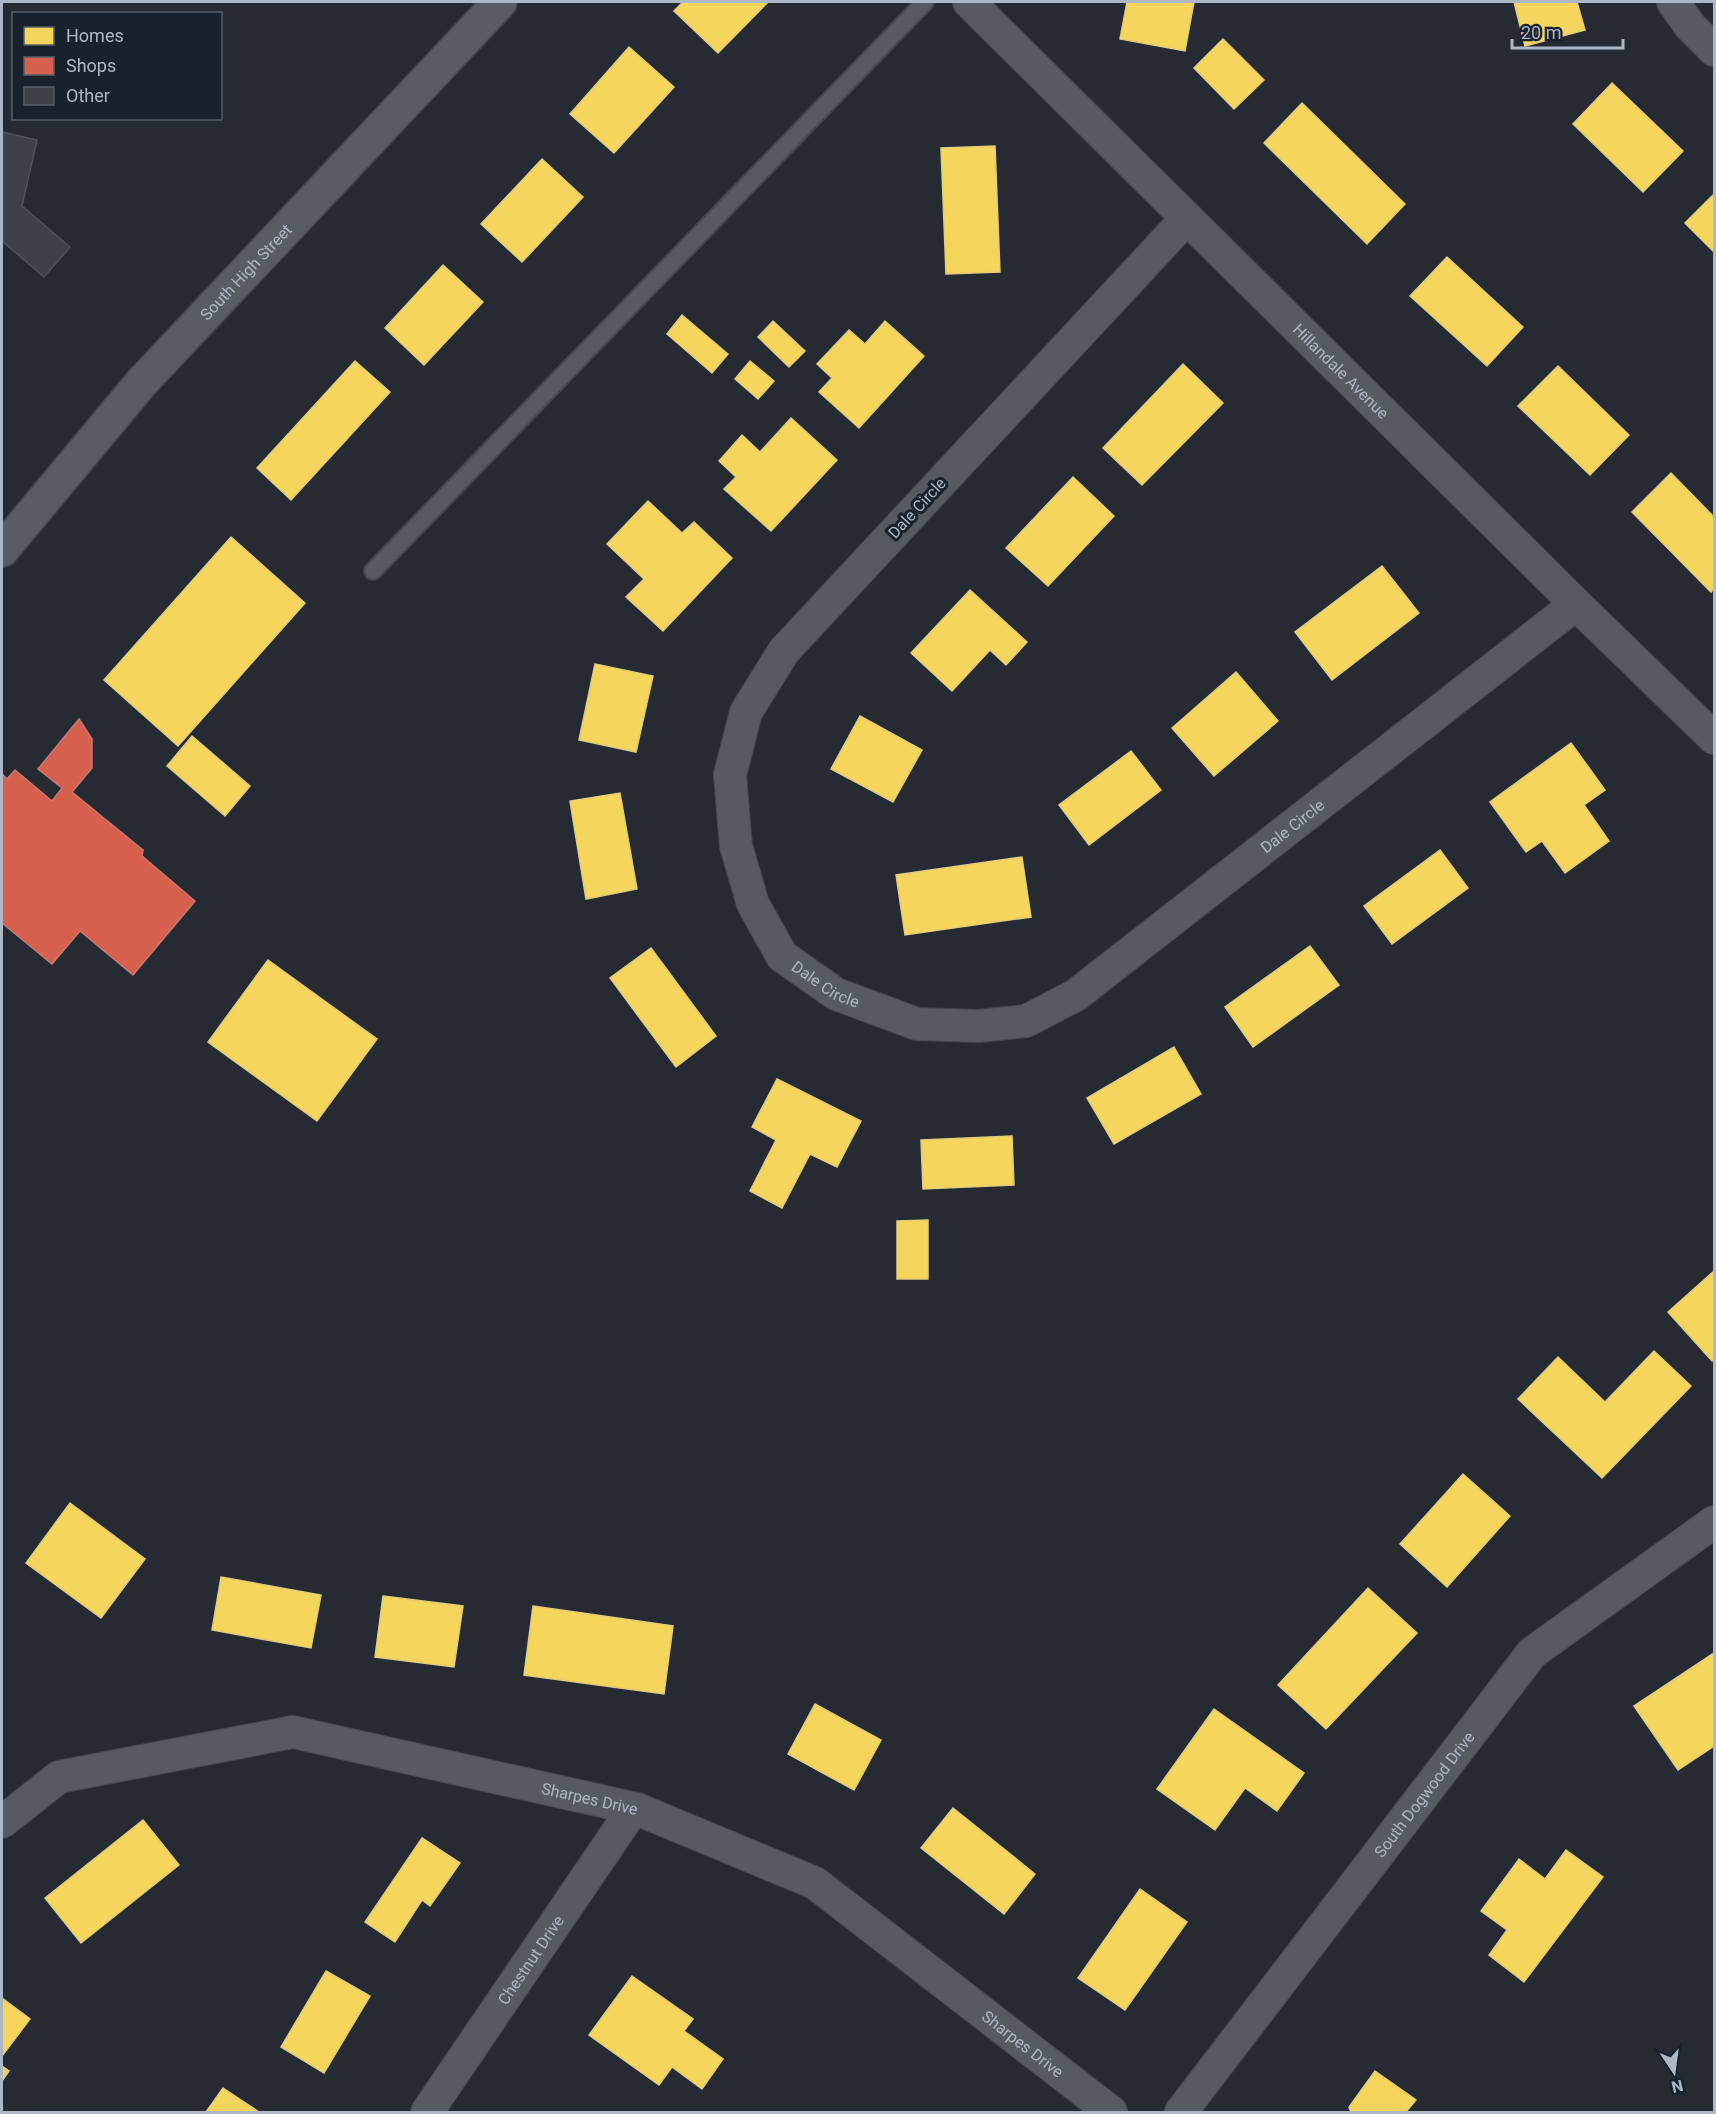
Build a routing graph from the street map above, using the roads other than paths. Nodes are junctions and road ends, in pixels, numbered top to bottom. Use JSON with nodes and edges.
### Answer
{"nodes":[{"id":1,"x":925,"y":2,"type":"edge"},
{"id":2,"x":969,"y":2,"type":"edge"},
{"id":3,"x":1673,"y":2,"type":"edge"},
{"id":4,"x":494,"y":3,"type":"edge"},
{"id":5,"x":1714,"y":50,"type":"edge"},
{"id":6,"x":1187,"y":218,"type":"junction"},
{"id":7,"x":2,"y":550,"type":"edge"},
{"id":8,"x":374,"y":571,"type":"dead end"},
{"id":9,"x":1575,"y":604,"type":"junction"},
{"id":10,"x":1714,"y":738,"type":"edge"},
{"id":11,"x":1714,"y":1522,"type":"edge"},
{"id":12,"x":637,"y":1809,"type":"junction"},
{"id":13,"x":2,"y":1822,"type":"edge"},
{"id":14,"x":427,"y":2112,"type":"edge"},
{"id":15,"x":1111,"y":2112,"type":"edge"},
{"id":16,"x":1181,"y":2112,"type":"edge"}],
"edges":[{"from":1,"to":8,"type":"lane"},
{"from":2,"to":6,"type":"street","name":"Hillandale Avenue"},
{"from":3,"to":5,"type":"street"},
{"from":4,"to":7,"type":"main road","name":"South High Street"},
{"from":6,"to":9,"type":"street","name":"Hillandale Avenue"},
{"from":6,"to":9,"type":"street","name":"Dale Circle"},
{"from":9,"to":10,"type":"street","name":"Hillandale Avenue"},
{"from":11,"to":16,"type":"street","name":"South Dogwood Drive"},
{"from":12,"to":13,"type":"street","name":"Sharpes Drive"},
{"from":12,"to":14,"type":"street","name":"Chestnut Drive"},
{"from":12,"to":15,"type":"street","name":"Sharpes Drive"}]}
